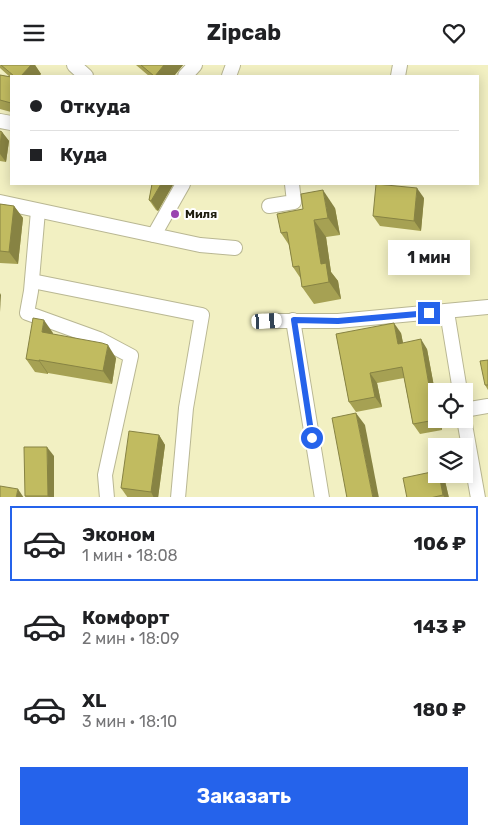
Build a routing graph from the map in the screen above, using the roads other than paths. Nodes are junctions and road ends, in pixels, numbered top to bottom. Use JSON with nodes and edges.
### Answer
{"nodes":[{"id":1,"x":74,"y":65,"type":"edge"},
{"id":2,"x":196,"y":65,"type":"edge"},
{"id":3,"x":85,"y":75,"type":"edge"},
{"id":4,"x":186,"y":75,"type":"edge"},
{"id":5,"x":182,"y":185,"type":"edge"},
{"id":6,"x":292,"y":185,"type":"edge"},
{"id":7,"x":0,"y":202,"type":"edge"},
{"id":8,"x":269,"y":205,"type":"dead end"},
{"id":9,"x":38,"y":211,"type":"junction"},
{"id":10,"x":154,"y":235,"type":"junction"},
{"id":11,"x":235,"y":248,"type":"dead end"},
{"id":12,"x":32,"y":281,"type":"junction"},
{"id":13,"x":488,"y":307,"type":"edge"},
{"id":14,"x":447,"y":311,"type":"junction"},
{"id":15,"x":294,"y":320,"type":"junction"},
{"id":16,"x":267,"y":321,"type":"dead end"},
{"id":17,"x":459,"y":383,"type":"edge"},
{"id":18,"x":488,"y":406,"type":"edge"},
{"id":19,"x":473,"y":408,"type":"edge"},
{"id":20,"x":466,"y":428,"type":"edge"},
{"id":21,"x":107,"y":497,"type":"edge"},
{"id":22,"x":178,"y":497,"type":"edge"},
{"id":23,"x":322,"y":497,"type":"edge"},
{"id":24,"x":478,"y":497,"type":"edge"}],
"edges":[{"from":1,"to":3,"type":"street"},
{"from":2,"to":4,"type":"street"},
{"from":5,"to":10,"type":"street"},
{"from":6,"to":8,"type":"street"},
{"from":7,"to":9,"type":"street"},
{"from":9,"to":10,"type":"street"},
{"from":9,"to":12,"type":"street"},
{"from":10,"to":11,"type":"street"},
{"from":12,"to":21,"type":"street"},
{"from":12,"to":22,"type":"street"},
{"from":13,"to":14,"type":"street"},
{"from":14,"to":15,"type":"street"},
{"from":14,"to":17,"type":"street"},
{"from":15,"to":16,"type":"street"},
{"from":15,"to":23,"type":"street"},
{"from":18,"to":19,"type":"street"},
{"from":20,"to":24,"type":"street"}]}
